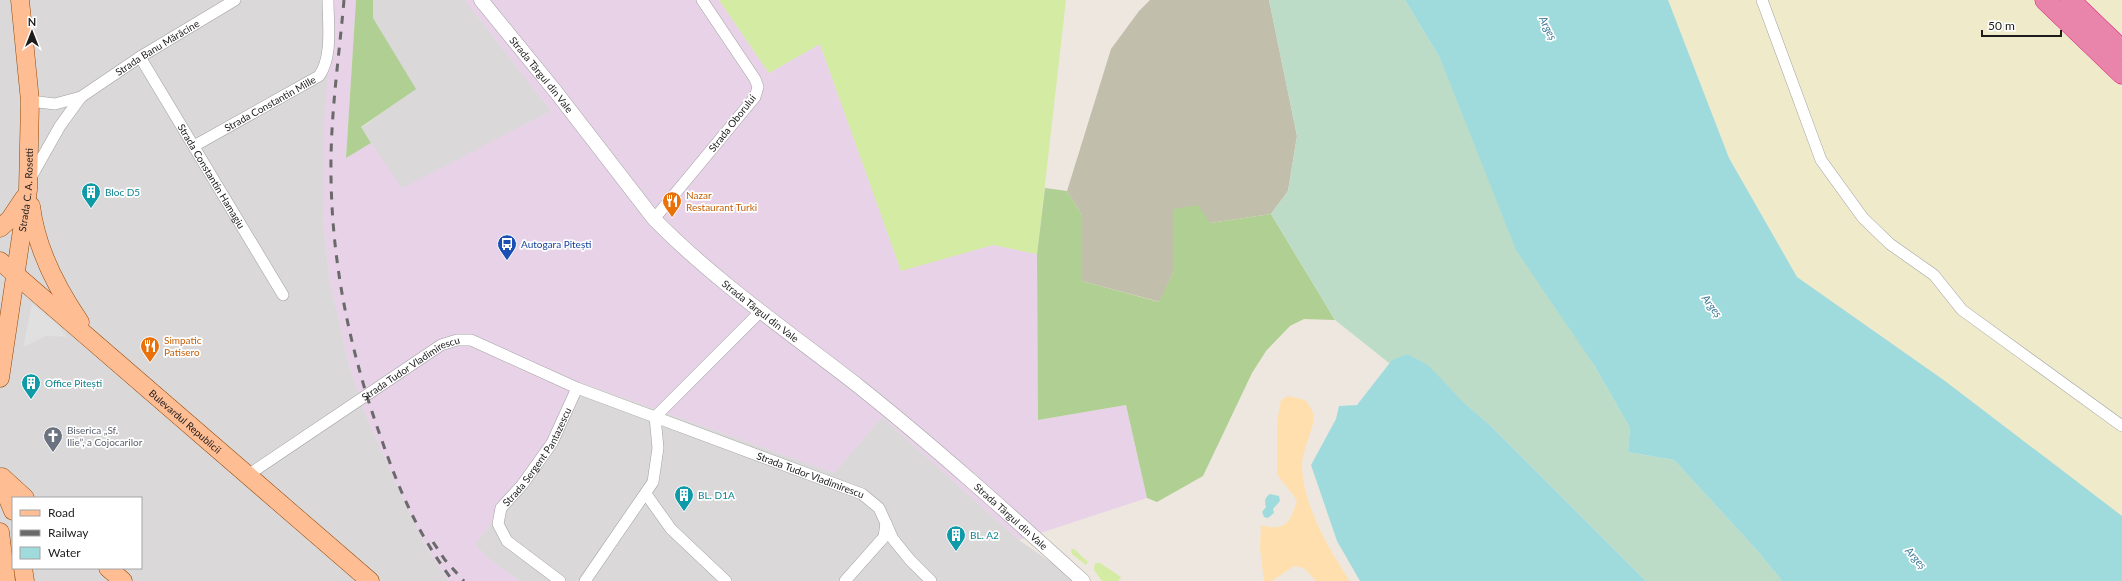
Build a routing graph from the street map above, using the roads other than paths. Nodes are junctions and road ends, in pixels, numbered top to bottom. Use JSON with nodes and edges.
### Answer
{"nodes":[{"id":1,"x":20,"y":0,"type":"edge"},
{"id":2,"x":236,"y":0,"type":"edge"},
{"id":3,"x":328,"y":0,"type":"edge"},
{"id":4,"x":482,"y":0,"type":"edge"},
{"id":5,"x":702,"y":0,"type":"edge"},
{"id":6,"x":1762,"y":0,"type":"edge"},
{"id":7,"x":2044,"y":0,"type":"edge"},
{"id":8,"x":2070,"y":0,"type":"edge"},
{"id":9,"x":2122,"y":50,"type":"edge"},
{"id":10,"x":140,"y":57,"type":"junction"},
{"id":11,"x":2122,"y":74,"type":"edge"},
{"id":12,"x":81,"y":98,"type":"junction"},
{"id":13,"x":30,"y":101,"type":"junction"},
{"id":14,"x":194,"y":146,"type":"junction"},
{"id":15,"x":29,"y":185,"type":"junction"},
{"id":16,"x":654,"y":219,"type":"junction"},
{"id":17,"x":0,"y":228,"type":"edge"},
{"id":18,"x":0,"y":261,"type":"edge"},
{"id":19,"x":15,"y":275,"type":"junction"},
{"id":20,"x":283,"y":295,"type":"dead end"},
{"id":21,"x":761,"y":311,"type":"junction"},
{"id":22,"x":96,"y":345,"type":"junction"},
{"id":23,"x":0,"y":378,"type":"edge"},
{"id":24,"x":577,"y":388,"type":"junction"},
{"id":25,"x":655,"y":417,"type":"junction"},
{"id":26,"x":2122,"y":426,"type":"edge"},
{"id":27,"x":248,"y":475,"type":"junction"},
{"id":28,"x":0,"y":476,"type":"edge"},
{"id":29,"x":0,"y":480,"type":"edge"},
{"id":30,"x":646,"y":494,"type":"junction"},
{"id":31,"x":24,"y":497,"type":"edge"},
{"id":32,"x":12,"y":509,"type":"edge"},
{"id":33,"x":886,"y":523,"type":"junction"},
{"id":34,"x":0,"y":532,"type":"edge"},
{"id":35,"x":23,"y":569,"type":"edge"},
{"id":36,"x":27,"y":569,"type":"edge"},
{"id":37,"x":109,"y":569,"type":"edge"},
{"id":38,"x":6,"y":581,"type":"edge"},
{"id":39,"x":26,"y":581,"type":"edge"},
{"id":40,"x":123,"y":581,"type":"edge"},
{"id":41,"x":370,"y":581,"type":"edge"},
{"id":42,"x":560,"y":581,"type":"edge"},
{"id":43,"x":585,"y":581,"type":"edge"},
{"id":44,"x":726,"y":581,"type":"edge"},
{"id":45,"x":845,"y":581,"type":"edge"},
{"id":46,"x":932,"y":581,"type":"edge"},
{"id":47,"x":1083,"y":581,"type":"edge"}],
"edges":[{"from":1,"to":13,"type":"main road","name":"Strada C. A. Rosetti"},
{"from":2,"to":10,"type":"street","name":"Strada Banu Mărăcine"},
{"from":3,"to":14,"type":"street","name":"Strada Constantin Mille"},
{"from":4,"to":16,"type":"street","name":"Strada Târgul din Vale"},
{"from":5,"to":16,"type":"street","name":"Strada Oborului"},
{"from":6,"to":26,"type":"street"},
{"from":7,"to":11,"type":"highway"},
{"from":8,"to":9,"type":"highway"},
{"from":10,"to":12,"type":"street","name":"Strada Banu Mărăcine"},
{"from":10,"to":14,"type":"street","name":"Strada Constantin Hamagiu"},
{"from":12,"to":13,"type":"street","name":"Strada Banu Mărăcine"},
{"from":12,"to":15,"type":"street","name":"Strada Banu Mărăcine"},
{"from":13,"to":15,"type":"main road","name":"Strada C. A. Rosetti"},
{"from":14,"to":20,"type":"street","name":"Strada Constantin Hamagiu"},
{"from":15,"to":17,"type":"main road"},
{"from":15,"to":19,"type":"main road","name":"Strada C. A. Rosetti"},
{"from":15,"to":22,"type":"main road"},
{"from":16,"to":21,"type":"street","name":"Strada Târgul din Vale"},
{"from":18,"to":19,"type":"main road","name":"Bulevardul Republicii"},
{"from":19,"to":22,"type":"main road","name":"Bulevardul Republicii"},
{"from":19,"to":23,"type":"main road","name":"Strada C. A. Rosetti"},
{"from":21,"to":25,"type":"street"},
{"from":21,"to":47,"type":"street","name":"Strada Târgul din Vale"},
{"from":22,"to":27,"type":"main road","name":"Bulevardul Republicii"},
{"from":24,"to":25,"type":"street","name":"Strada Tudor Vladimirescu"},
{"from":24,"to":27,"type":"street","name":"Strada Tudor Vladimirescu"},
{"from":24,"to":42,"type":"street","name":"Strada Sergent Pantazescu"},
{"from":25,"to":30,"type":"street"},
{"from":25,"to":33,"type":"street","name":"Strada Tudor Vladimirescu"},
{"from":27,"to":41,"type":"main road","name":"Bulevardul Republicii"},
{"from":28,"to":31,"type":"main road"},
{"from":29,"to":32,"type":"main road"},
{"from":30,"to":43,"type":"street"},
{"from":30,"to":44,"type":"street"},
{"from":33,"to":45,"type":"street"},
{"from":33,"to":46,"type":"street","name":"Strada Tudor Vladimirescu"},
{"from":34,"to":38,"type":"main road"},
{"from":35,"to":39,"type":"main road"},
{"from":36,"to":39,"type":"main road"},
{"from":37,"to":40,"type":"main road"}]}
